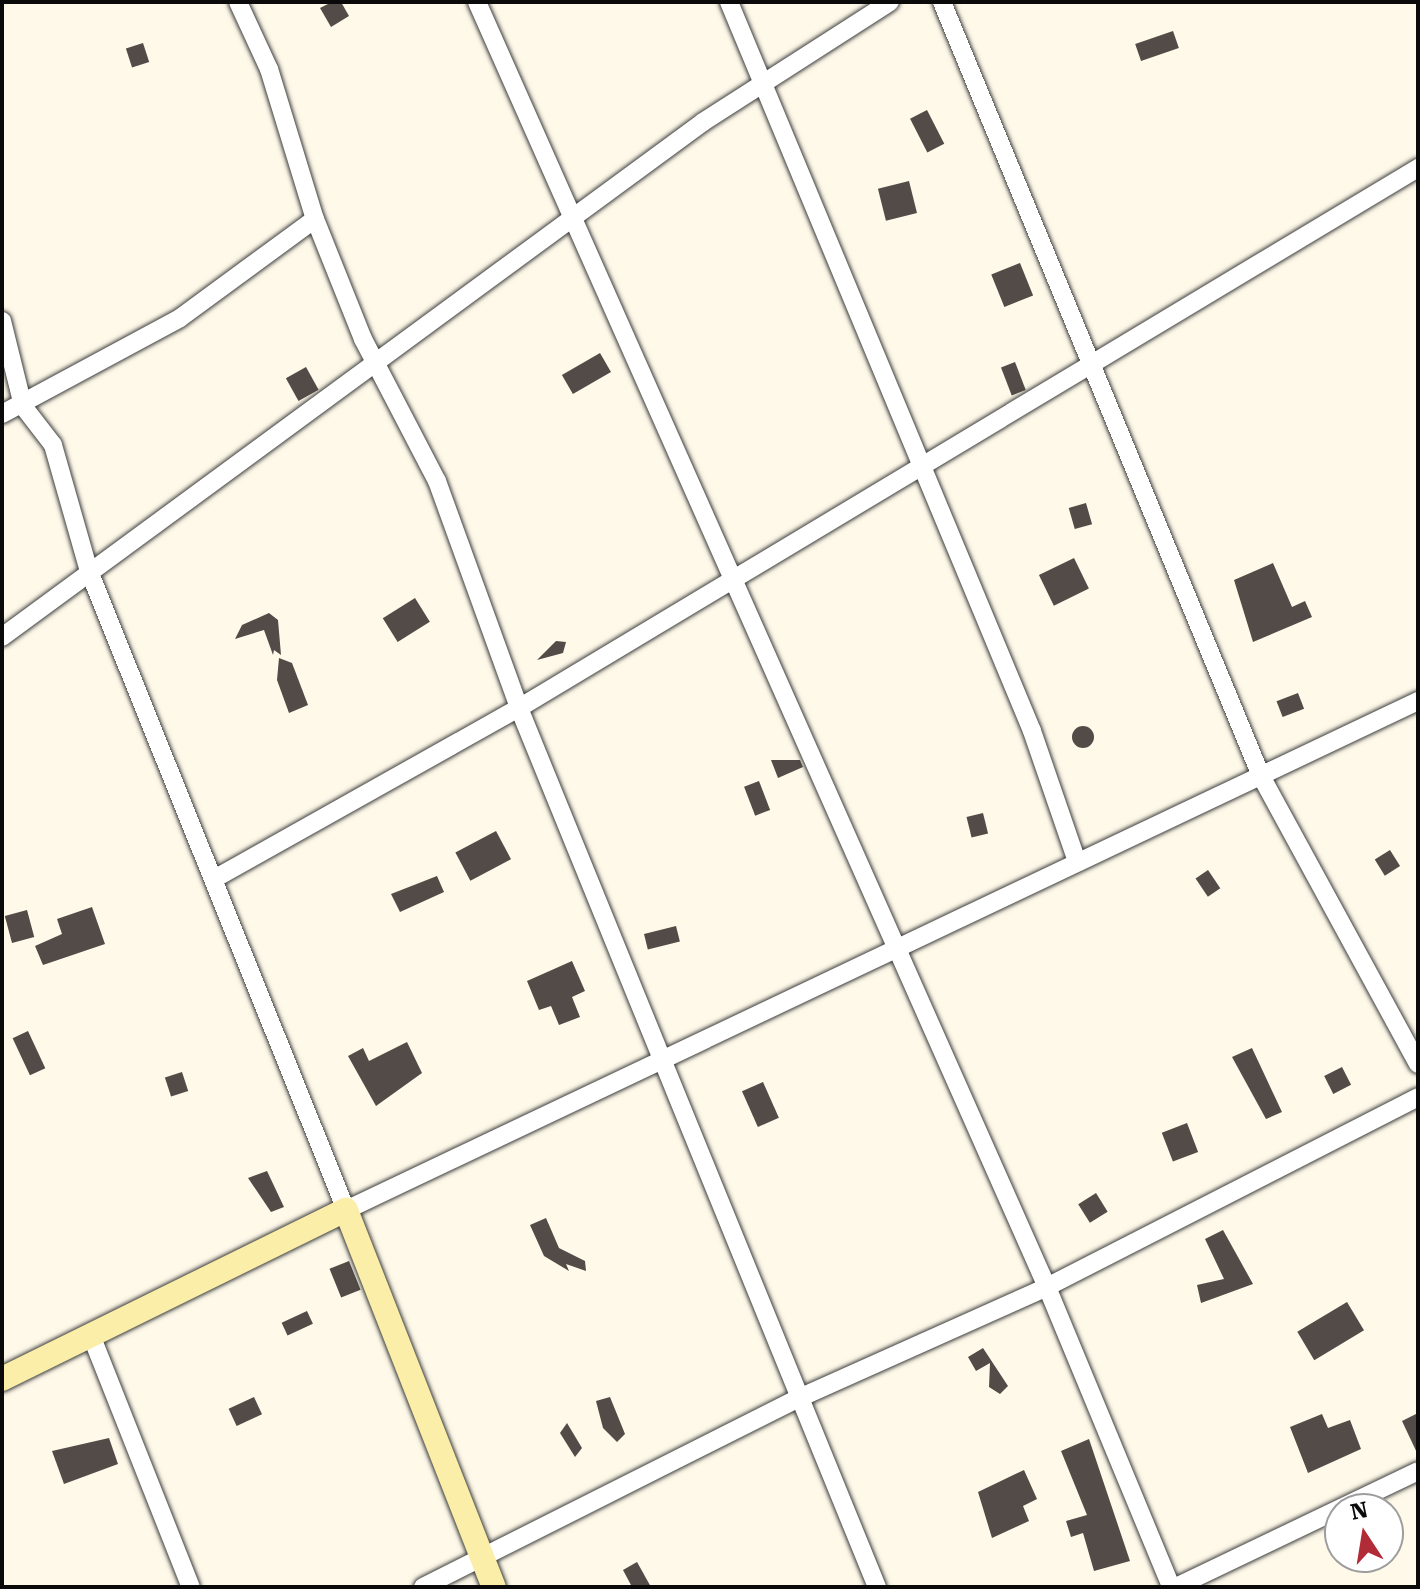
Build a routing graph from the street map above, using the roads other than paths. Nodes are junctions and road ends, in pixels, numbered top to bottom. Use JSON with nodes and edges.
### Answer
{"nodes":[{"id":1,"x":238,"y":2,"type":"edge"},
{"id":2,"x":477,"y":2,"type":"edge"},
{"id":3,"x":729,"y":2,"type":"edge"},
{"id":4,"x":890,"y":2,"type":"edge"},
{"id":5,"x":942,"y":2,"type":"edge"},
{"id":6,"x":763,"y":85,"type":"junction"},
{"id":7,"x":1418,"y":168,"type":"edge"},
{"id":8,"x":570,"y":217,"type":"junction"},
{"id":9,"x":315,"y":219,"type":"junction"},
{"id":10,"x":2,"y":321,"type":"edge"},
{"id":11,"x":377,"y":361,"type":"junction"},
{"id":12,"x":1091,"y":365,"type":"junction"},
{"id":13,"x":23,"y":406,"type":"junction"},
{"id":14,"x":2,"y":414,"type":"edge"},
{"id":15,"x":921,"y":462,"type":"junction"},
{"id":16,"x":89,"y":571,"type":"junction"},
{"id":17,"x":728,"y":577,"type":"junction"},
{"id":18,"x":2,"y":637,"type":"edge"},
{"id":19,"x":1418,"y":701,"type":"edge"},
{"id":20,"x":519,"y":708,"type":"junction"},
{"id":21,"x":1261,"y":776,"type":"junction"},
{"id":22,"x":1077,"y":862,"type":"junction"},
{"id":23,"x":214,"y":879,"type":"junction"},
{"id":24,"x":896,"y":949,"type":"junction"},
{"id":25,"x":666,"y":1058,"type":"junction"},
{"id":26,"x":1418,"y":1064,"type":"edge"},
{"id":27,"x":1418,"y":1097,"type":"edge"},
{"id":28,"x":346,"y":1210,"type":"junction"},
{"id":29,"x":1047,"y":1287,"type":"junction"},
{"id":30,"x":91,"y":1335,"type":"junction"},
{"id":31,"x":2,"y":1379,"type":"edge"},
{"id":32,"x":799,"y":1398,"type":"junction"},
{"id":33,"x":1418,"y":1471,"type":"edge"},
{"id":34,"x":483,"y":1559,"type":"junction"},
{"id":35,"x":191,"y":1587,"type":"edge"},
{"id":36,"x":423,"y":1587,"type":"edge"},
{"id":37,"x":494,"y":1587,"type":"edge"},
{"id":38,"x":877,"y":1587,"type":"edge"},
{"id":39,"x":1174,"y":1587,"type":"edge"}],
"edges":[{"from":1,"to":9,"type":"street"},
{"from":2,"to":8,"type":"street"},
{"from":3,"to":6,"type":"street"},
{"from":4,"to":6,"type":"street"},
{"from":5,"to":12,"type":"street"},
{"from":6,"to":8,"type":"street"},
{"from":6,"to":15,"type":"street"},
{"from":7,"to":12,"type":"street"},
{"from":8,"to":11,"type":"street"},
{"from":8,"to":17,"type":"street"},
{"from":9,"to":11,"type":"street"},
{"from":9,"to":13,"type":"street"},
{"from":10,"to":13,"type":"street"},
{"from":11,"to":16,"type":"street"},
{"from":11,"to":20,"type":"street"},
{"from":12,"to":15,"type":"street"},
{"from":12,"to":21,"type":"street"},
{"from":13,"to":14,"type":"street"},
{"from":13,"to":16,"type":"street"},
{"from":15,"to":17,"type":"street"},
{"from":15,"to":22,"type":"street"},
{"from":16,"to":18,"type":"street"},
{"from":16,"to":23,"type":"street"},
{"from":17,"to":20,"type":"street"},
{"from":17,"to":24,"type":"street"},
{"from":19,"to":21,"type":"street"},
{"from":20,"to":23,"type":"street"},
{"from":20,"to":25,"type":"street"},
{"from":21,"to":22,"type":"street"},
{"from":21,"to":26,"type":"street"},
{"from":22,"to":24,"type":"street"},
{"from":23,"to":28,"type":"street"},
{"from":24,"to":25,"type":"street"},
{"from":24,"to":29,"type":"street"},
{"from":25,"to":28,"type":"street"},
{"from":25,"to":32,"type":"street"},
{"from":27,"to":29,"type":"street"},
{"from":28,"to":30,"type":"street"},
{"from":28,"to":34,"type":"street"},
{"from":29,"to":32,"type":"street"},
{"from":29,"to":39,"type":"street"},
{"from":30,"to":31,"type":"street"},
{"from":30,"to":35,"type":"street"},
{"from":32,"to":34,"type":"street"},
{"from":32,"to":38,"type":"street"},
{"from":33,"to":39,"type":"street"},
{"from":34,"to":36,"type":"street"},
{"from":34,"to":37,"type":"street"}]}
